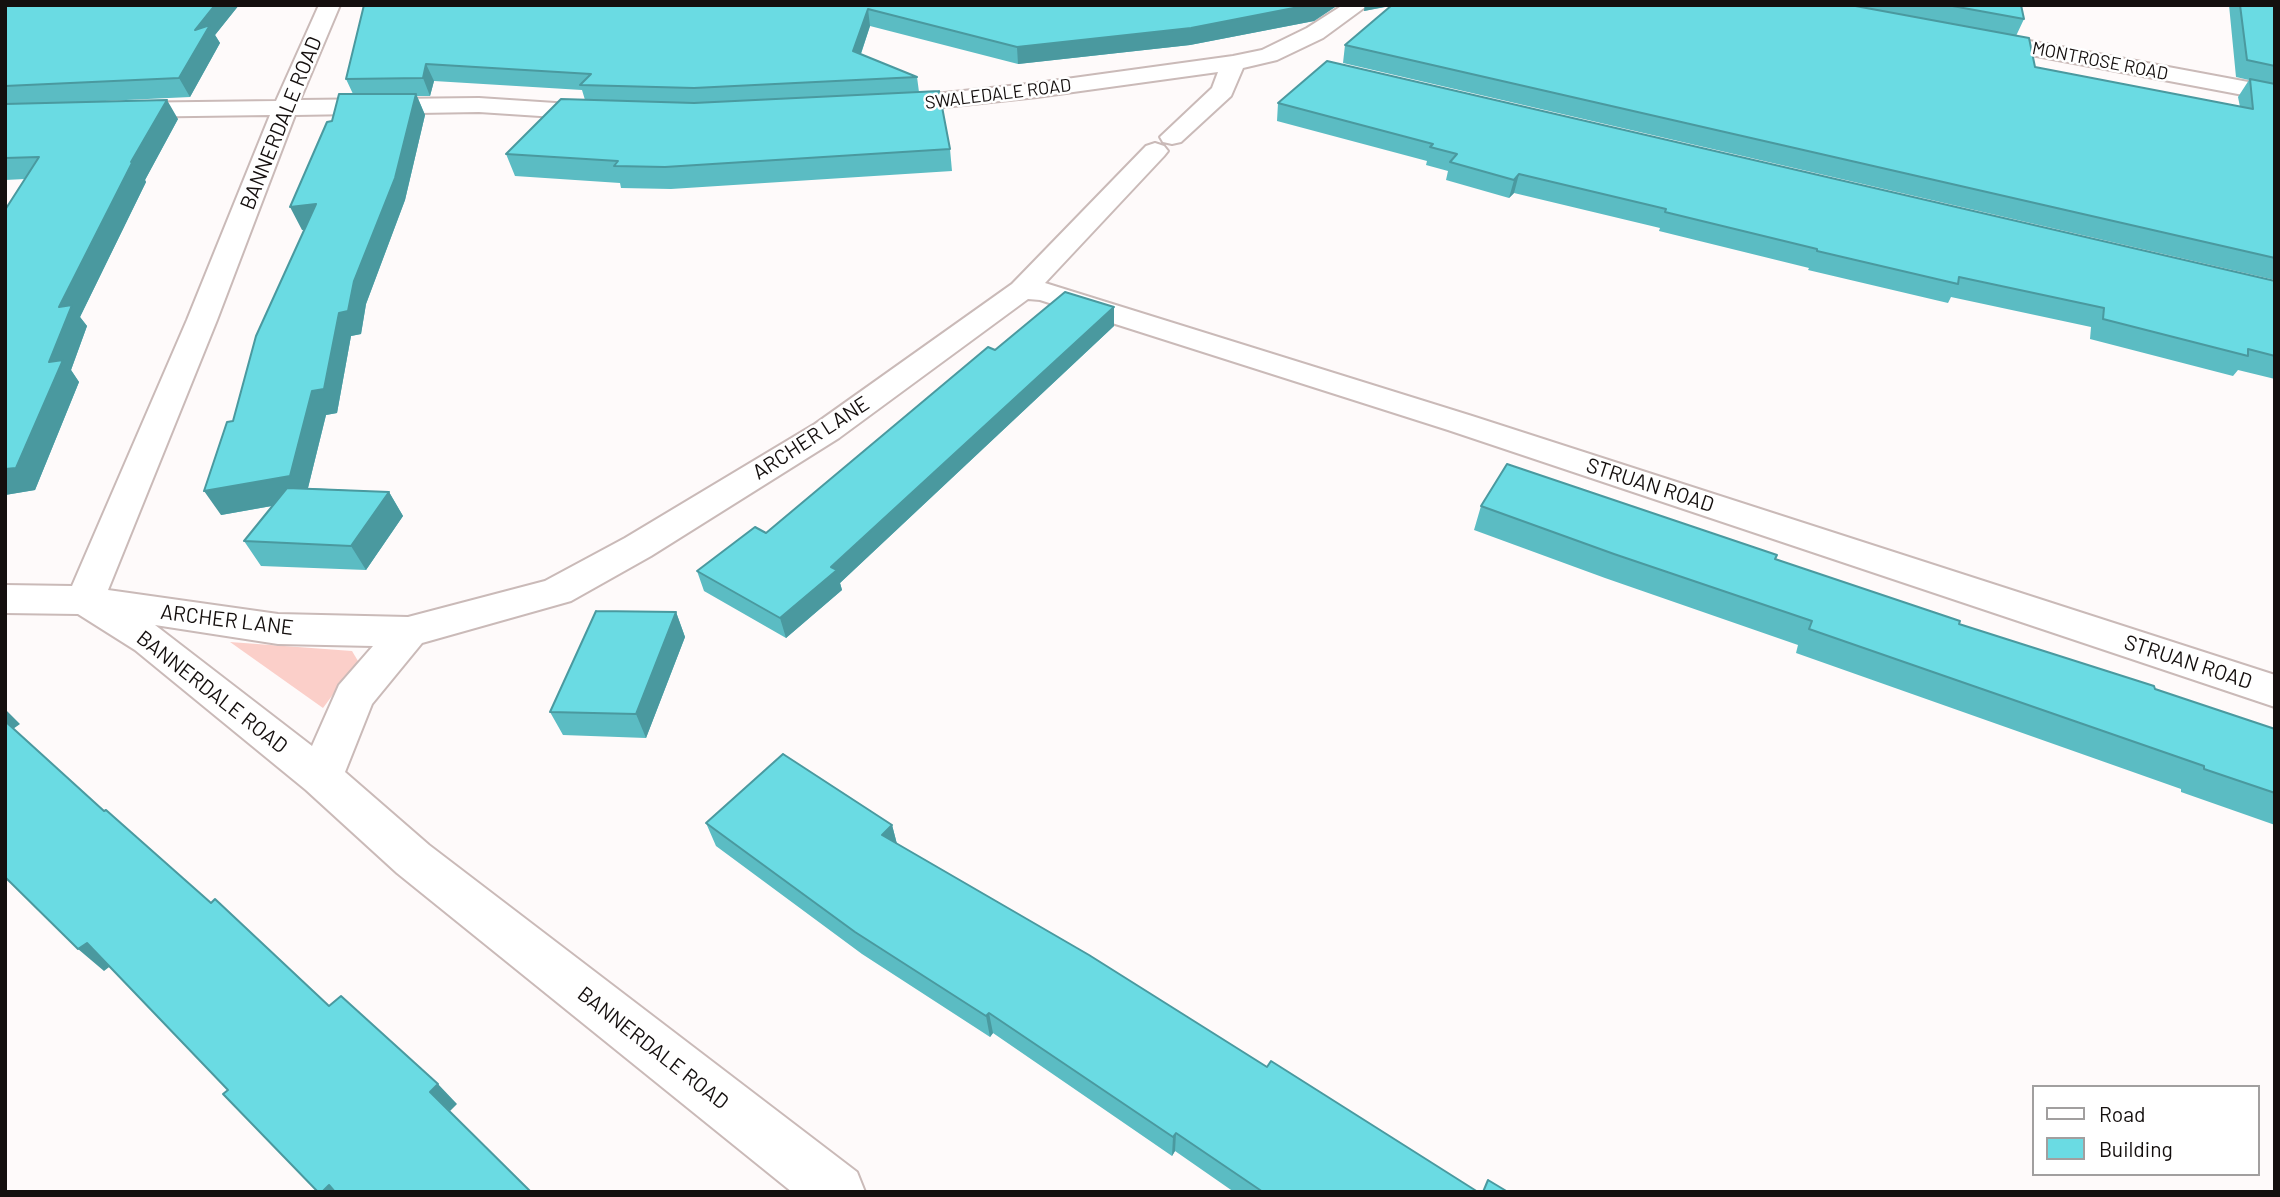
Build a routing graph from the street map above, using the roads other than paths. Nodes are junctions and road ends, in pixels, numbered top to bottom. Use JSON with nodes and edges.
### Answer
{"nodes":[{"id":1,"x":330,"y":5,"type":"edge"},
{"id":2,"x":1358,"y":5,"type":"edge"},
{"id":3,"x":1953,"y":34,"type":"edge"},
{"id":4,"x":1269,"y":55,"type":"junction"},
{"id":5,"x":1233,"y":63,"type":"junction"},
{"id":6,"x":1309,"y":64,"type":"dead end"},
{"id":7,"x":2275,"y":94,"type":"edge"},
{"id":8,"x":286,"y":106,"type":"junction"},
{"id":9,"x":873,"y":107,"type":"edge"},
{"id":10,"x":93,"y":111,"type":"edge"},
{"id":11,"x":630,"y":114,"type":"edge"},
{"id":12,"x":1022,"y":290,"type":"junction"},
{"id":13,"x":5,"y":599,"type":"edge"},
{"id":14,"x":85,"y":600,"type":"junction"},
{"id":15,"x":408,"y":632,"type":"junction"},
{"id":16,"x":2275,"y":691,"type":"edge"},
{"id":17,"x":321,"y":776,"type":"junction"},
{"id":18,"x":836,"y":1192,"type":"edge"}],
"edges":[{"from":1,"to":8,"type":"street","name":"BANNERDALE ROAD"},
{"from":2,"to":4,"type":"street"},
{"from":3,"to":7,"type":"street","name":"MONTROSE ROAD"},
{"from":4,"to":5,"type":"street"},
{"from":4,"to":6,"type":"street"},
{"from":5,"to":9,"type":"street","name":"SWALEDALE ROAD"},
{"from":5,"to":12,"type":"street","name":"ARCHER LANE"},
{"from":8,"to":10,"type":"street"},
{"from":8,"to":11,"type":"street"},
{"from":8,"to":14,"type":"street","name":"BANNERDALE ROAD"},
{"from":12,"to":15,"type":"street","name":"ARCHER LANE"},
{"from":12,"to":16,"type":"street","name":"STRUAN ROAD"},
{"from":13,"to":14,"type":"street","name":"ARCHER LANE"},
{"from":14,"to":15,"type":"street","name":"ARCHER LANE"},
{"from":14,"to":17,"type":"street","name":"BANNERDALE ROAD"},
{"from":15,"to":17,"type":"street"},
{"from":17,"to":18,"type":"street","name":"BANNERDALE ROAD"}]}
